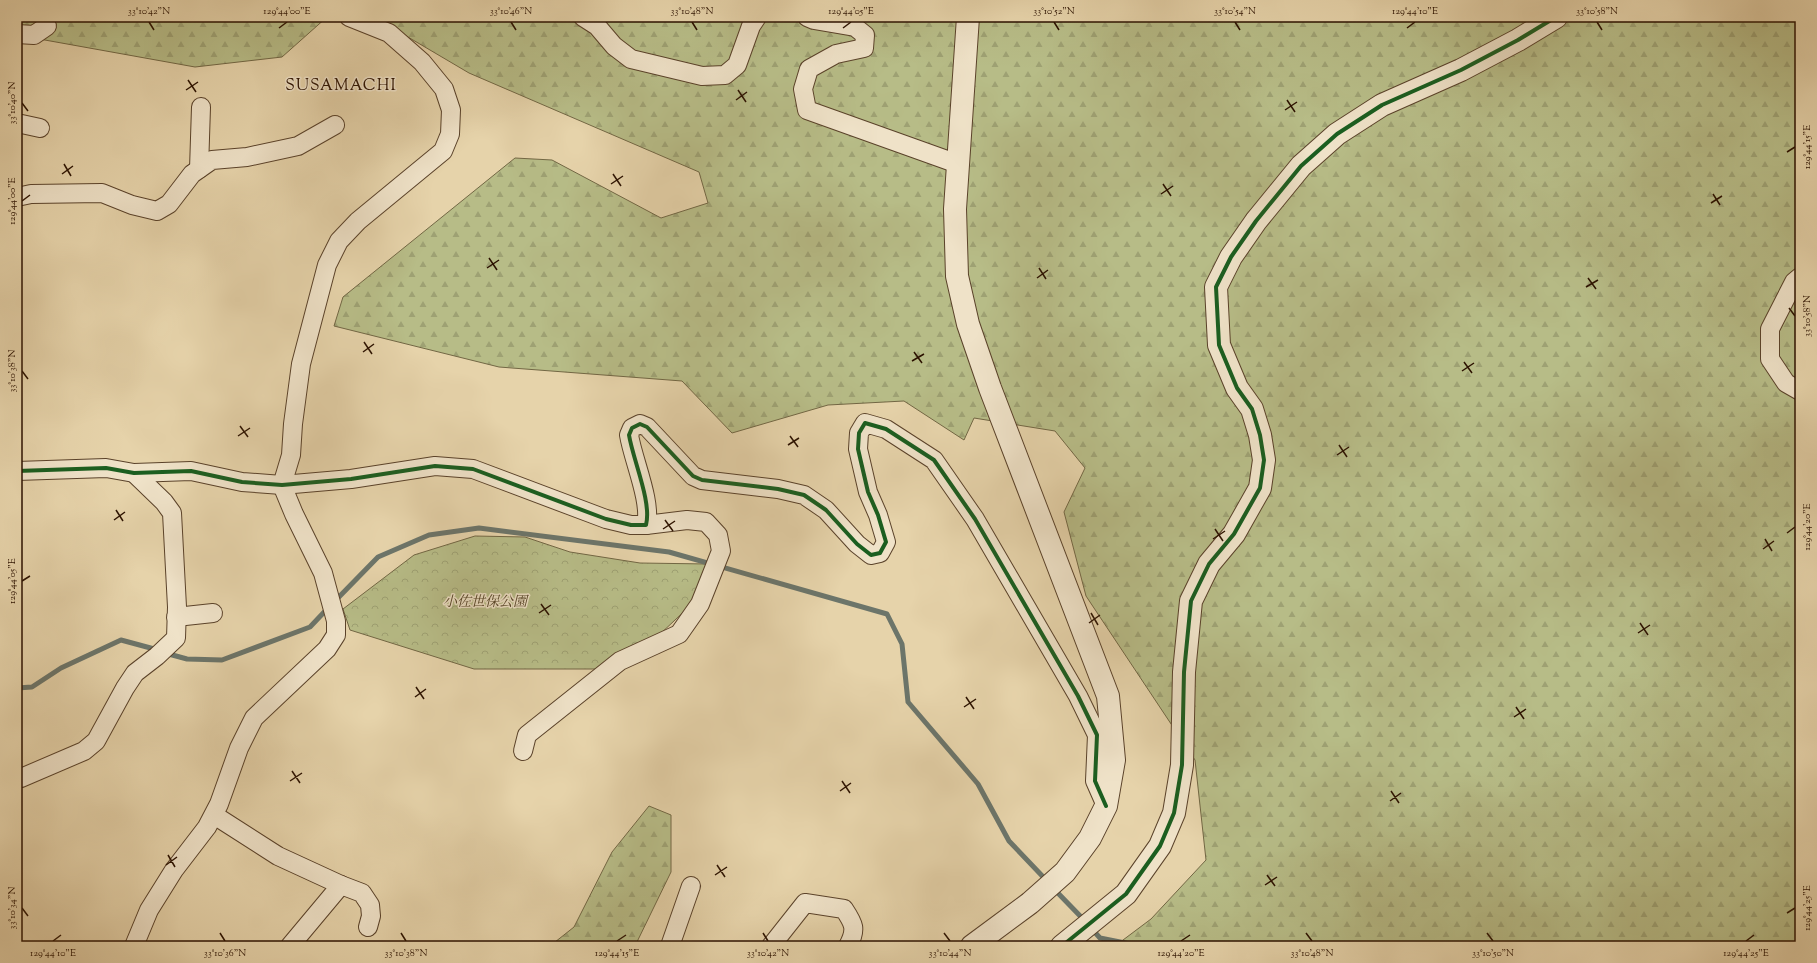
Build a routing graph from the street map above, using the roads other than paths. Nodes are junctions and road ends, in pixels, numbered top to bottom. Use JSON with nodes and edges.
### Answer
{"nodes":[{"id":1,"x":349,"y":17,"type":"edge"},
{"id":2,"x":582,"y":17,"type":"edge"},
{"id":3,"x":757,"y":17,"type":"edge"},
{"id":4,"x":807,"y":17,"type":"edge"},
{"id":5,"x":968,"y":17,"type":"edge"},
{"id":6,"x":1556,"y":17,"type":"edge"},
{"id":7,"x":46,"y":26,"type":"dead end"},
{"id":8,"x":17,"y":34,"type":"edge"},
{"id":9,"x":201,"y":107,"type":"dead end"},
{"id":10,"x":17,"y":123,"type":"edge"},
{"id":11,"x":335,"y":125,"type":"dead end"},
{"id":12,"x":40,"y":128,"type":"dead end"},
{"id":13,"x":958,"y":164,"type":"junction"},
{"id":14,"x":199,"y":169,"type":"junction"},
{"id":15,"x":17,"y":197,"type":"edge"},
{"id":16,"x":1800,"y":277,"type":"edge"},
{"id":17,"x":1800,"y":391,"type":"edge"},
{"id":18,"x":17,"y":471,"type":"edge"},
{"id":19,"x":134,"y":473,"type":"junction"},
{"id":20,"x":282,"y":485,"type":"junction"},
{"id":21,"x":646,"y":526,"type":"junction"},
{"id":22,"x":214,"y":613,"type":"dead end"},
{"id":23,"x":176,"y":617,"type":"junction"},
{"id":24,"x":523,"y":751,"type":"dead end"},
{"id":25,"x":21,"y":778,"type":"dead end"},
{"id":26,"x":1106,"y":806,"type":"junction"},
{"id":27,"x":214,"y":815,"type":"junction"},
{"id":28,"x":341,"y":885,"type":"junction"},
{"id":29,"x":691,"y":886,"type":"dead end"},
{"id":30,"x":368,"y":927,"type":"dead end"},
{"id":31,"x":134,"y":946,"type":"edge"},
{"id":32,"x":290,"y":946,"type":"edge"},
{"id":33,"x":670,"y":946,"type":"edge"},
{"id":34,"x":771,"y":946,"type":"edge"},
{"id":35,"x":848,"y":946,"type":"edge"},
{"id":36,"x":972,"y":946,"type":"edge"},
{"id":37,"x":1062,"y":946,"type":"edge"}],
"edges":[{"from":1,"to":20,"type":"street"},
{"from":2,"to":3,"type":"street"},
{"from":4,"to":13,"type":"street"},
{"from":5,"to":13,"type":"street"},
{"from":6,"to":37,"type":"street"},
{"from":7,"to":8,"type":"street"},
{"from":9,"to":14,"type":"street"},
{"from":10,"to":12,"type":"street"},
{"from":11,"to":14,"type":"street"},
{"from":13,"to":26,"type":"street"},
{"from":14,"to":15,"type":"street"},
{"from":16,"to":17,"type":"street"},
{"from":18,"to":19,"type":"street"},
{"from":19,"to":20,"type":"street"},
{"from":19,"to":23,"type":"street"},
{"from":20,"to":21,"type":"street"},
{"from":20,"to":27,"type":"street"},
{"from":21,"to":24,"type":"street"},
{"from":21,"to":26,"type":"street"},
{"from":22,"to":23,"type":"street"},
{"from":23,"to":25,"type":"street"},
{"from":26,"to":36,"type":"street"},
{"from":27,"to":28,"type":"street"},
{"from":27,"to":31,"type":"street"},
{"from":28,"to":30,"type":"street"},
{"from":28,"to":32,"type":"street"},
{"from":29,"to":33,"type":"street"},
{"from":34,"to":35,"type":"street"}]}
